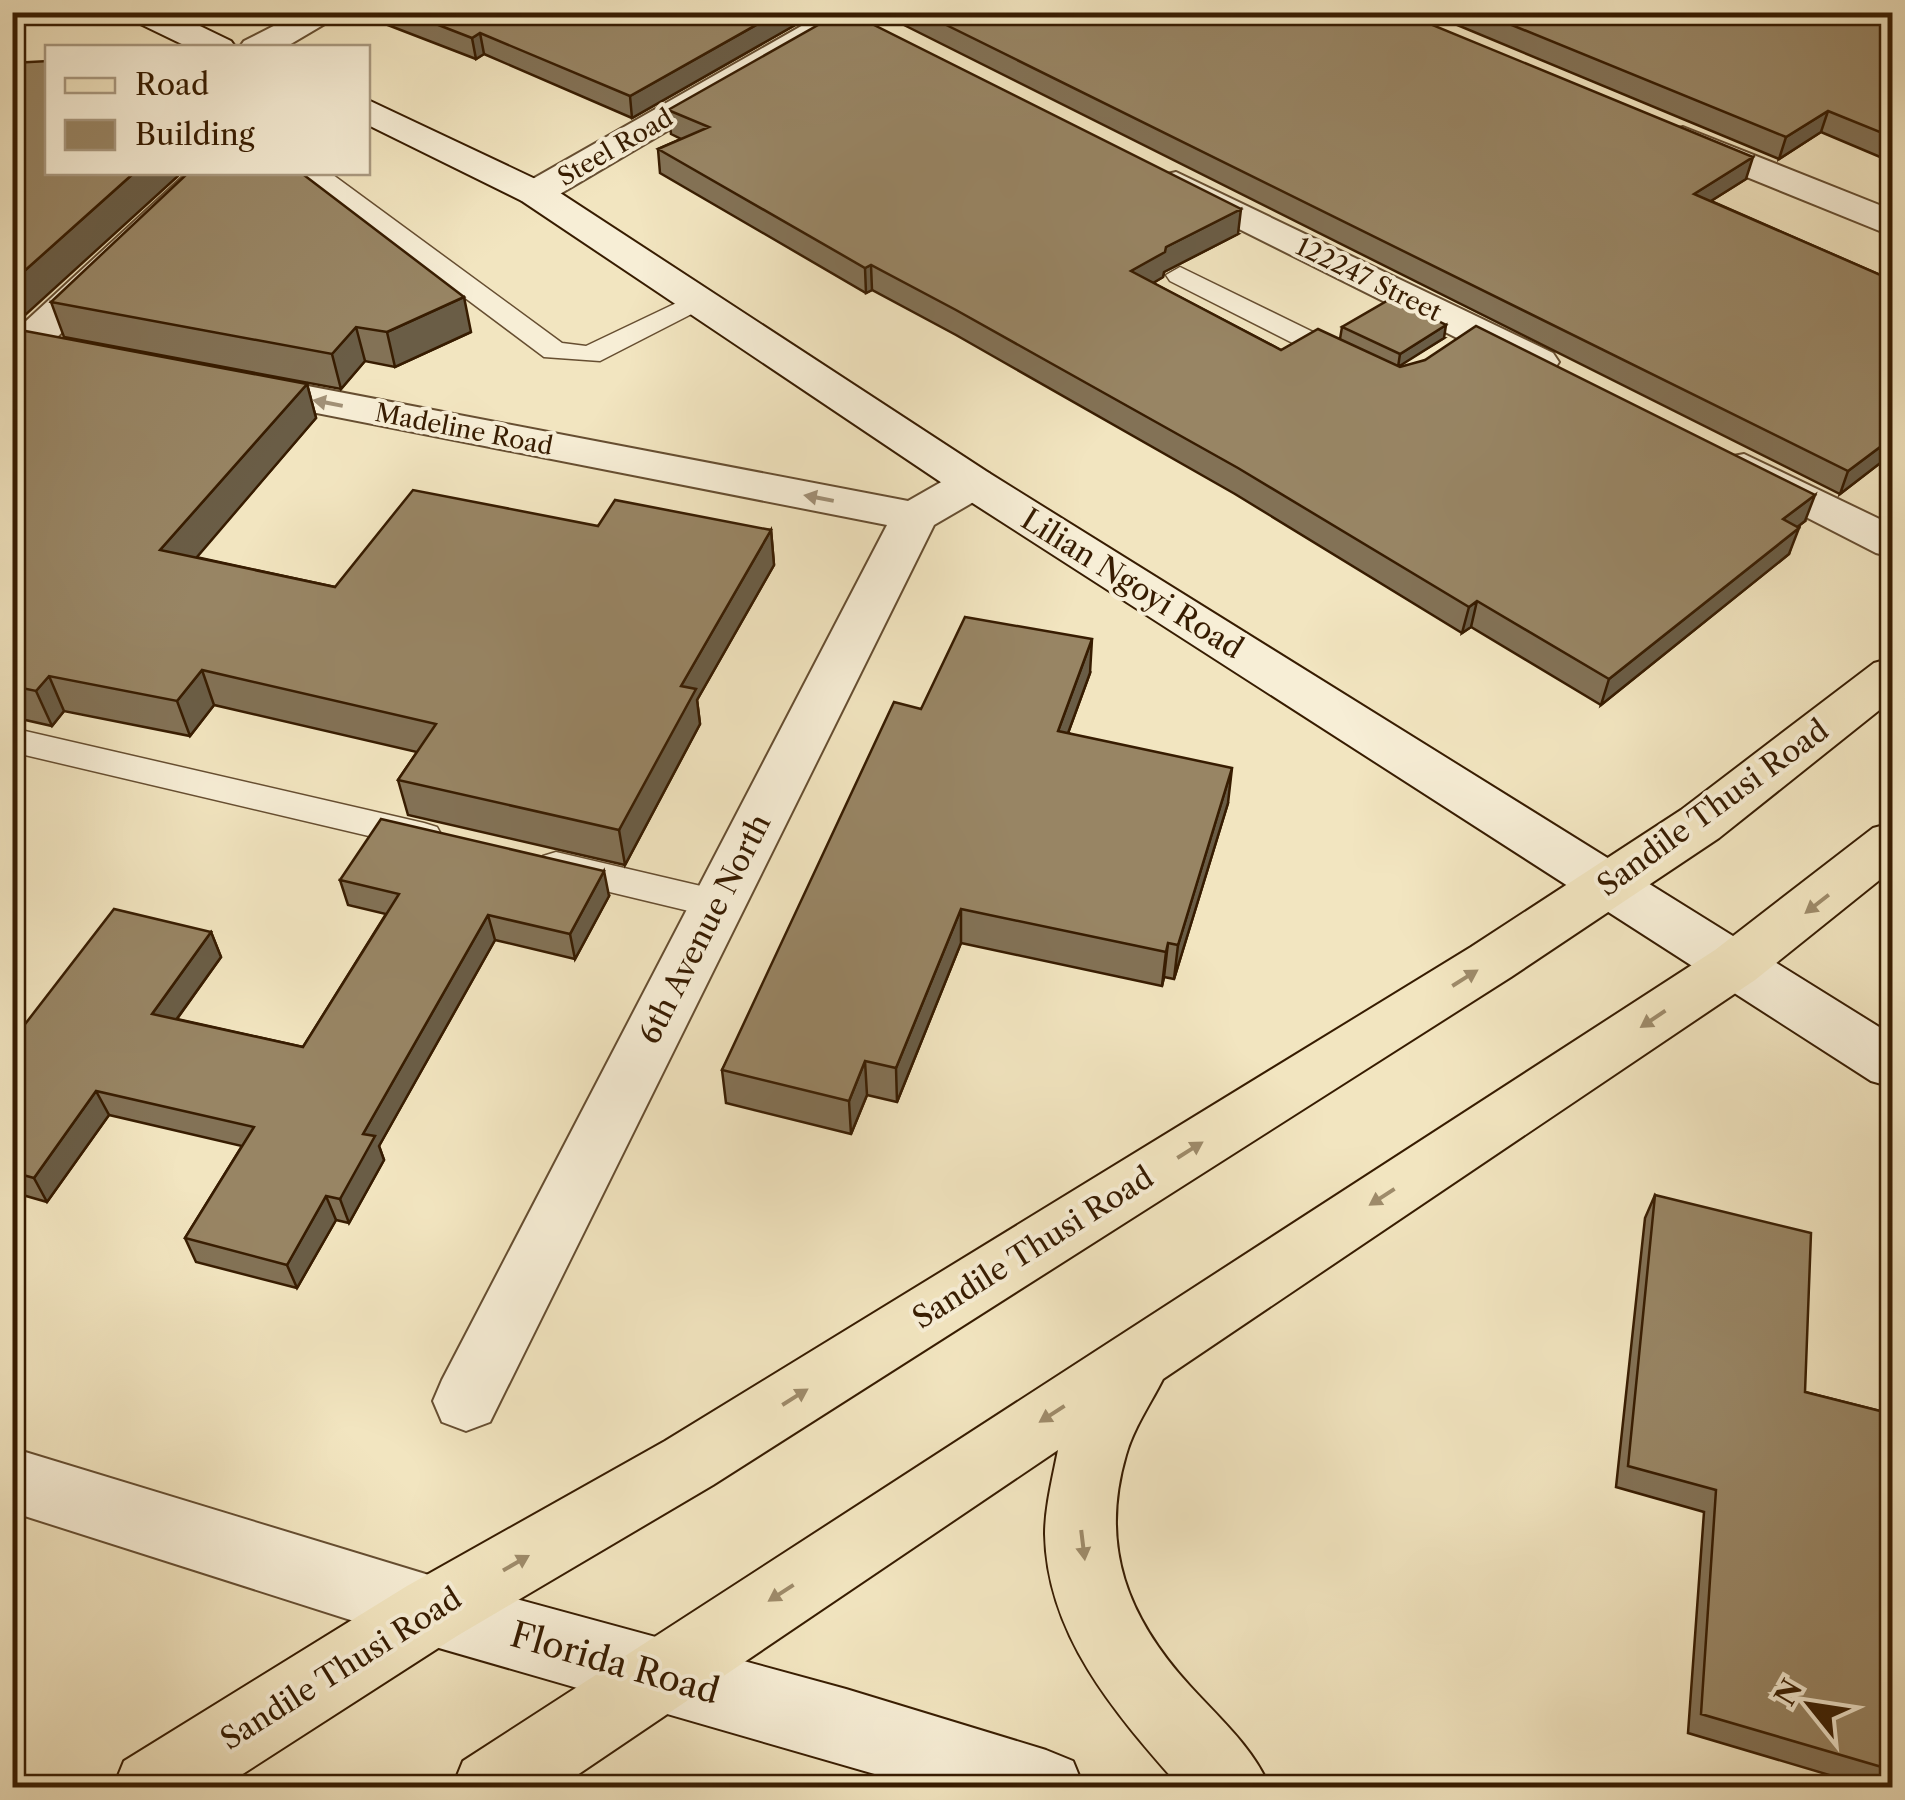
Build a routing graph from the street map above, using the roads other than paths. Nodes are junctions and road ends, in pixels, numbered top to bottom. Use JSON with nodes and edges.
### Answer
{"nodes":[{"id":1,"x":142,"y":12,"type":"edge"},
{"id":2,"x":328,"y":12,"type":"edge"},
{"id":3,"x":858,"y":21,"type":"edge"},
{"id":4,"x":213,"y":45,"type":"edge"},
{"id":5,"x":262,"y":45,"type":"edge"},
{"id":6,"x":370,"y":112,"type":"edge"},
{"id":7,"x":1645,"y":122,"type":"edge"},
{"id":8,"x":1149,"y":170,"type":"edge"},
{"id":9,"x":209,"y":175,"type":"edge"},
{"id":10,"x":316,"y":175,"type":"edge"},
{"id":11,"x":535,"y":193,"type":"junction"},
{"id":12,"x":1892,"y":224,"type":"edge"},
{"id":13,"x":1180,"y":275,"type":"edge"},
{"id":14,"x":701,"y":302,"type":"junction"},
{"id":15,"x":17,"y":348,"type":"edge"},
{"id":16,"x":84,"y":356,"type":"edge"},
{"id":17,"x":1380,"y":376,"type":"edge"},
{"id":18,"x":1567,"y":377,"type":"edge"},
{"id":19,"x":200,"y":378,"type":"edge"},
{"id":20,"x":1704,"y":447,"type":"edge"},
{"id":21,"x":973,"y":483,"type":"junction"},
{"id":22,"x":915,"y":516,"type":"junction"},
{"id":23,"x":1892,"y":542,"type":"edge"},
{"id":24,"x":1892,"y":676,"type":"edge"},
{"id":25,"x":12,"y":740,"type":"edge"},
{"id":26,"x":451,"y":842,"type":"edge"},
{"id":27,"x":1892,"y":842,"type":"edge"},
{"id":28,"x":527,"y":860,"type":"edge"},
{"id":29,"x":1607,"y":886,"type":"junction"},
{"id":30,"x":718,"y":904,"type":"junction"},
{"id":31,"x":1735,"y":965,"type":"junction"},
{"id":32,"x":1892,"y":1064,"type":"edge"},
{"id":33,"x":1142,"y":1355,"type":"junction"},
{"id":34,"x":466,"y":1401,"type":"dead end"},
{"id":35,"x":12,"y":1480,"type":"edge"},
{"id":36,"x":432,"y":1612,"type":"junction"},
{"id":37,"x":655,"y":1676,"type":"junction"},
{"id":38,"x":1038,"y":1786,"type":"edge"},
{"id":39,"x":151,"y":1788,"type":"edge"},
{"id":40,"x":490,"y":1788,"type":"edge"},
{"id":41,"x":1232,"y":1788,"type":"edge"}],
"edges":[{"from":1,"to":4,"type":"street"},
{"from":2,"to":5,"type":"street"},
{"from":3,"to":11,"type":"street","name":"Steel Road"},
{"from":6,"to":11,"type":"street","name":"Lilian Ngoyi Road"},
{"from":7,"to":12,"type":"street"},
{"from":8,"to":18,"type":"street","name":"122247 Street"},
{"from":9,"to":15,"type":"street"},
{"from":10,"to":14,"type":"lane"},
{"from":11,"to":14,"type":"street","name":"Lilian Ngoyi Road"},
{"from":13,"to":17,"type":"lane"},
{"from":14,"to":21,"type":"street","name":"Lilian Ngoyi Road"},
{"from":15,"to":16,"type":"street"},
{"from":22,"to":19,"type":"street","name":"Madeline Road","one_way":true},
{"from":20,"to":23,"type":"street"},
{"from":21,"to":22,"type":"street"},
{"from":21,"to":29,"type":"street","name":"Lilian Ngoyi Road"},
{"from":22,"to":30,"type":"street","name":"6th Avenue North"},
{"from":24,"to":29,"type":"main road","name":"Sandile Thusi Road"},
{"from":25,"to":26,"type":"lane"},
{"from":27,"to":31,"type":"main road","one_way":true},
{"from":28,"to":30,"type":"lane"},
{"from":29,"to":31,"type":"street","name":"Lilian Ngoyi Road"},
{"from":36,"to":29,"type":"main road","name":"Sandile Thusi Road","one_way":true},
{"from":30,"to":34,"type":"street","name":"6th Avenue North"},
{"from":31,"to":32,"type":"street","name":"Lilian Ngoyi Road"},
{"from":31,"to":33,"type":"main road","one_way":true},
{"from":33,"to":37,"type":"main road","one_way":true},
{"from":33,"to":41,"type":"main road","one_way":true},
{"from":35,"to":36,"type":"street","name":"Florida Road"},
{"from":36,"to":37,"type":"street","name":"Florida Road"},
{"from":36,"to":39,"type":"main road","name":"Sandile Thusi Road"},
{"from":37,"to":38,"type":"street","name":"Florida Road"},
{"from":37,"to":40,"type":"main road"}]}
